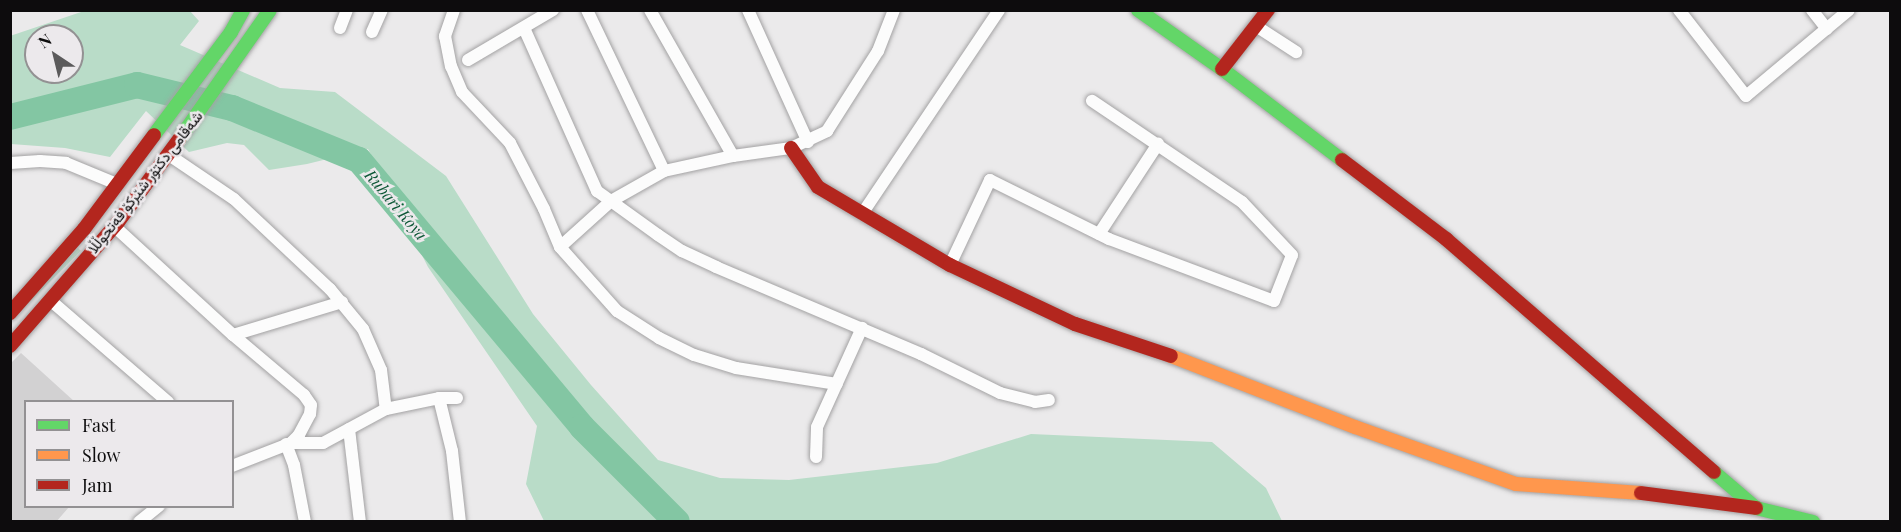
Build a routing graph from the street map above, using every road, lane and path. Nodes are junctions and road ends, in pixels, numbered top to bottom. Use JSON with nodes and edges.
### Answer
{"nodes":[{"id":1,"x":243,"y":10,"type":"edge"},
{"id":2,"x":270,"y":10,"type":"edge"},
{"id":3,"x":347,"y":10,"type":"edge"},
{"id":4,"x":382,"y":10,"type":"edge"},
{"id":5,"x":454,"y":10,"type":"edge"},
{"id":6,"x":553,"y":10,"type":"edge"},
{"id":7,"x":587,"y":10,"type":"edge"},
{"id":8,"x":650,"y":10,"type":"edge"},
{"id":9,"x":748,"y":10,"type":"edge"},
{"id":10,"x":894,"y":10,"type":"edge"},
{"id":11,"x":999,"y":10,"type":"edge"},
{"id":12,"x":1138,"y":10,"type":"edge"},
{"id":13,"x":1268,"y":10,"type":"edge"},
{"id":14,"x":1679,"y":10,"type":"edge"},
{"id":15,"x":1812,"y":10,"type":"edge"},
{"id":16,"x":1849,"y":10,"type":"edge"},
{"id":17,"x":1156,"y":16,"type":"edge"},
{"id":18,"x":1256,"y":26,"type":"junction"},
{"id":19,"x":340,"y":28,"type":"dead end"},
{"id":20,"x":524,"y":28,"type":"junction"},
{"id":21,"x":1827,"y":29,"type":"junction"},
{"id":22,"x":372,"y":32,"type":"dead end"},
{"id":23,"x":1296,"y":52,"type":"dead end"},
{"id":24,"x":468,"y":60,"type":"dead end"},
{"id":25,"x":1222,"y":69,"type":"junction"},
{"id":26,"x":1092,"y":101,"type":"dead end"},
{"id":27,"x":808,"y":142,"type":"junction"},
{"id":28,"x":1158,"y":144,"type":"junction"},
{"id":29,"x":791,"y":148,"type":"junction"},
{"id":30,"x":171,"y":152,"type":"junction"},
{"id":31,"x":733,"y":156,"type":"junction"},
{"id":32,"x":10,"y":163,"type":"edge"},
{"id":33,"x":664,"y":171,"type":"junction"},
{"id":34,"x":117,"y":184,"type":"junction"},
{"id":35,"x":611,"y":201,"type":"junction"},
{"id":36,"x":862,"y":214,"type":"junction"},
{"id":37,"x":114,"y":226,"type":"junction"},
{"id":38,"x":84,"y":229,"type":"junction"},
{"id":39,"x":1099,"y":234,"type":"junction"},
{"id":40,"x":100,"y":243,"type":"junction"},
{"id":41,"x":560,"y":247,"type":"junction"},
{"id":42,"x":950,"y":265,"type":"junction"},
{"id":43,"x":50,"y":300,"type":"junction"},
{"id":44,"x":342,"y":303,"type":"junction"},
{"id":45,"x":10,"y":313,"type":"edge"},
{"id":46,"x":862,"y":328,"type":"junction"},
{"id":47,"x":233,"y":335,"type":"junction"},
{"id":48,"x":10,"y":346,"type":"edge"},
{"id":49,"x":837,"y":384,"type":"junction"},
{"id":50,"x":439,"y":398,"type":"junction"},
{"id":51,"x":457,"y":398,"type":"dead end"},
{"id":52,"x":166,"y":400,"type":"edge"},
{"id":53,"x":1049,"y":400,"type":"dead end"},
{"id":54,"x":386,"y":409,"type":"junction"},
{"id":55,"x":349,"y":429,"type":"junction"},
{"id":56,"x":289,"y":443,"type":"junction"},
{"id":57,"x":816,"y":457,"type":"dead end"},
{"id":58,"x":235,"y":462,"type":"edge"},
{"id":59,"x":158,"y":508,"type":"edge"},
{"id":60,"x":1756,"y":508,"type":"junction"},
{"id":61,"x":140,"y":522,"type":"edge"},
{"id":62,"x":305,"y":522,"type":"edge"},
{"id":63,"x":360,"y":522,"type":"edge"},
{"id":64,"x":460,"y":522,"type":"edge"},
{"id":65,"x":1813,"y":522,"type":"edge"}],
"edges":[{"from":1,"to":34,"type":"street","name":"شەقامی دکتۆر شێرکۆ فەتحوڵڵا"},
{"from":2,"to":30,"type":"street","name":"شەقامی دکتۆر شێرکۆ فەتحوڵڵا"},
{"from":3,"to":19,"type":"street"},
{"from":4,"to":22,"type":"street"},
{"from":5,"to":41,"type":"street"},
{"from":6,"to":20,"type":"street"},
{"from":7,"to":33,"type":"street"},
{"from":8,"to":31,"type":"street"},
{"from":9,"to":27,"type":"street"},
{"from":10,"to":27,"type":"street"},
{"from":11,"to":36,"type":"street"},
{"from":12,"to":17,"type":"street"},
{"from":13,"to":18,"type":"street"},
{"from":14,"to":21,"type":"street"},
{"from":15,"to":21,"type":"street"},
{"from":16,"to":21,"type":"street"},
{"from":17,"to":25,"type":"street"},
{"from":18,"to":23,"type":"street"},
{"from":18,"to":25,"type":"street"},
{"from":20,"to":24,"type":"street"},
{"from":20,"to":35,"type":"street"},
{"from":25,"to":60,"type":"street"},
{"from":26,"to":28,"type":"street"},
{"from":27,"to":29,"type":"street"},
{"from":28,"to":39,"type":"street"},
{"from":28,"to":39,"type":"street"},
{"from":29,"to":31,"type":"street"},
{"from":29,"to":36,"type":"street"},
{"from":30,"to":37,"type":"street","name":"شەقامی دکتۆر شێرکۆ فەتحوڵڵا"},
{"from":30,"to":44,"type":"street"},
{"from":31,"to":33,"type":"street"},
{"from":32,"to":34,"type":"street"},
{"from":33,"to":35,"type":"street"},
{"from":34,"to":38,"type":"street","name":"شەقامی دکتۆر شێرکۆ فەتحوڵڵا"},
{"from":35,"to":41,"type":"street"},
{"from":35,"to":46,"type":"street"},
{"from":36,"to":42,"type":"street"},
{"from":37,"to":40,"type":"street","name":"شەقامی دکتۆر شێرکۆ فەتحوڵڵا"},
{"from":37,"to":47,"type":"street"},
{"from":38,"to":40,"type":"street"},
{"from":38,"to":45,"type":"street","name":"شەقامی دکتۆر شێرکۆ فەتحوڵڵا"},
{"from":39,"to":42,"type":"street"},
{"from":40,"to":43,"type":"street","name":"شەقامی دکتۆر شێرکۆ فەتحوڵڵا"},
{"from":41,"to":49,"type":"street"},
{"from":42,"to":60,"type":"street"},
{"from":43,"to":48,"type":"street","name":"شەقامی دکتۆر شێرکۆ فەتحوڵڵا"},
{"from":43,"to":52,"type":"street"},
{"from":44,"to":47,"type":"street"},
{"from":44,"to":54,"type":"street"},
{"from":46,"to":49,"type":"street"},
{"from":46,"to":53,"type":"street"},
{"from":47,"to":56,"type":"street"},
{"from":49,"to":57,"type":"street"},
{"from":50,"to":51,"type":"street"},
{"from":50,"to":54,"type":"street"},
{"from":50,"to":64,"type":"street"},
{"from":54,"to":55,"type":"street"},
{"from":55,"to":56,"type":"street"},
{"from":55,"to":63,"type":"street"},
{"from":56,"to":58,"type":"street"},
{"from":56,"to":62,"type":"street"},
{"from":59,"to":61,"type":"street"},
{"from":60,"to":65,"type":"street"}]}
